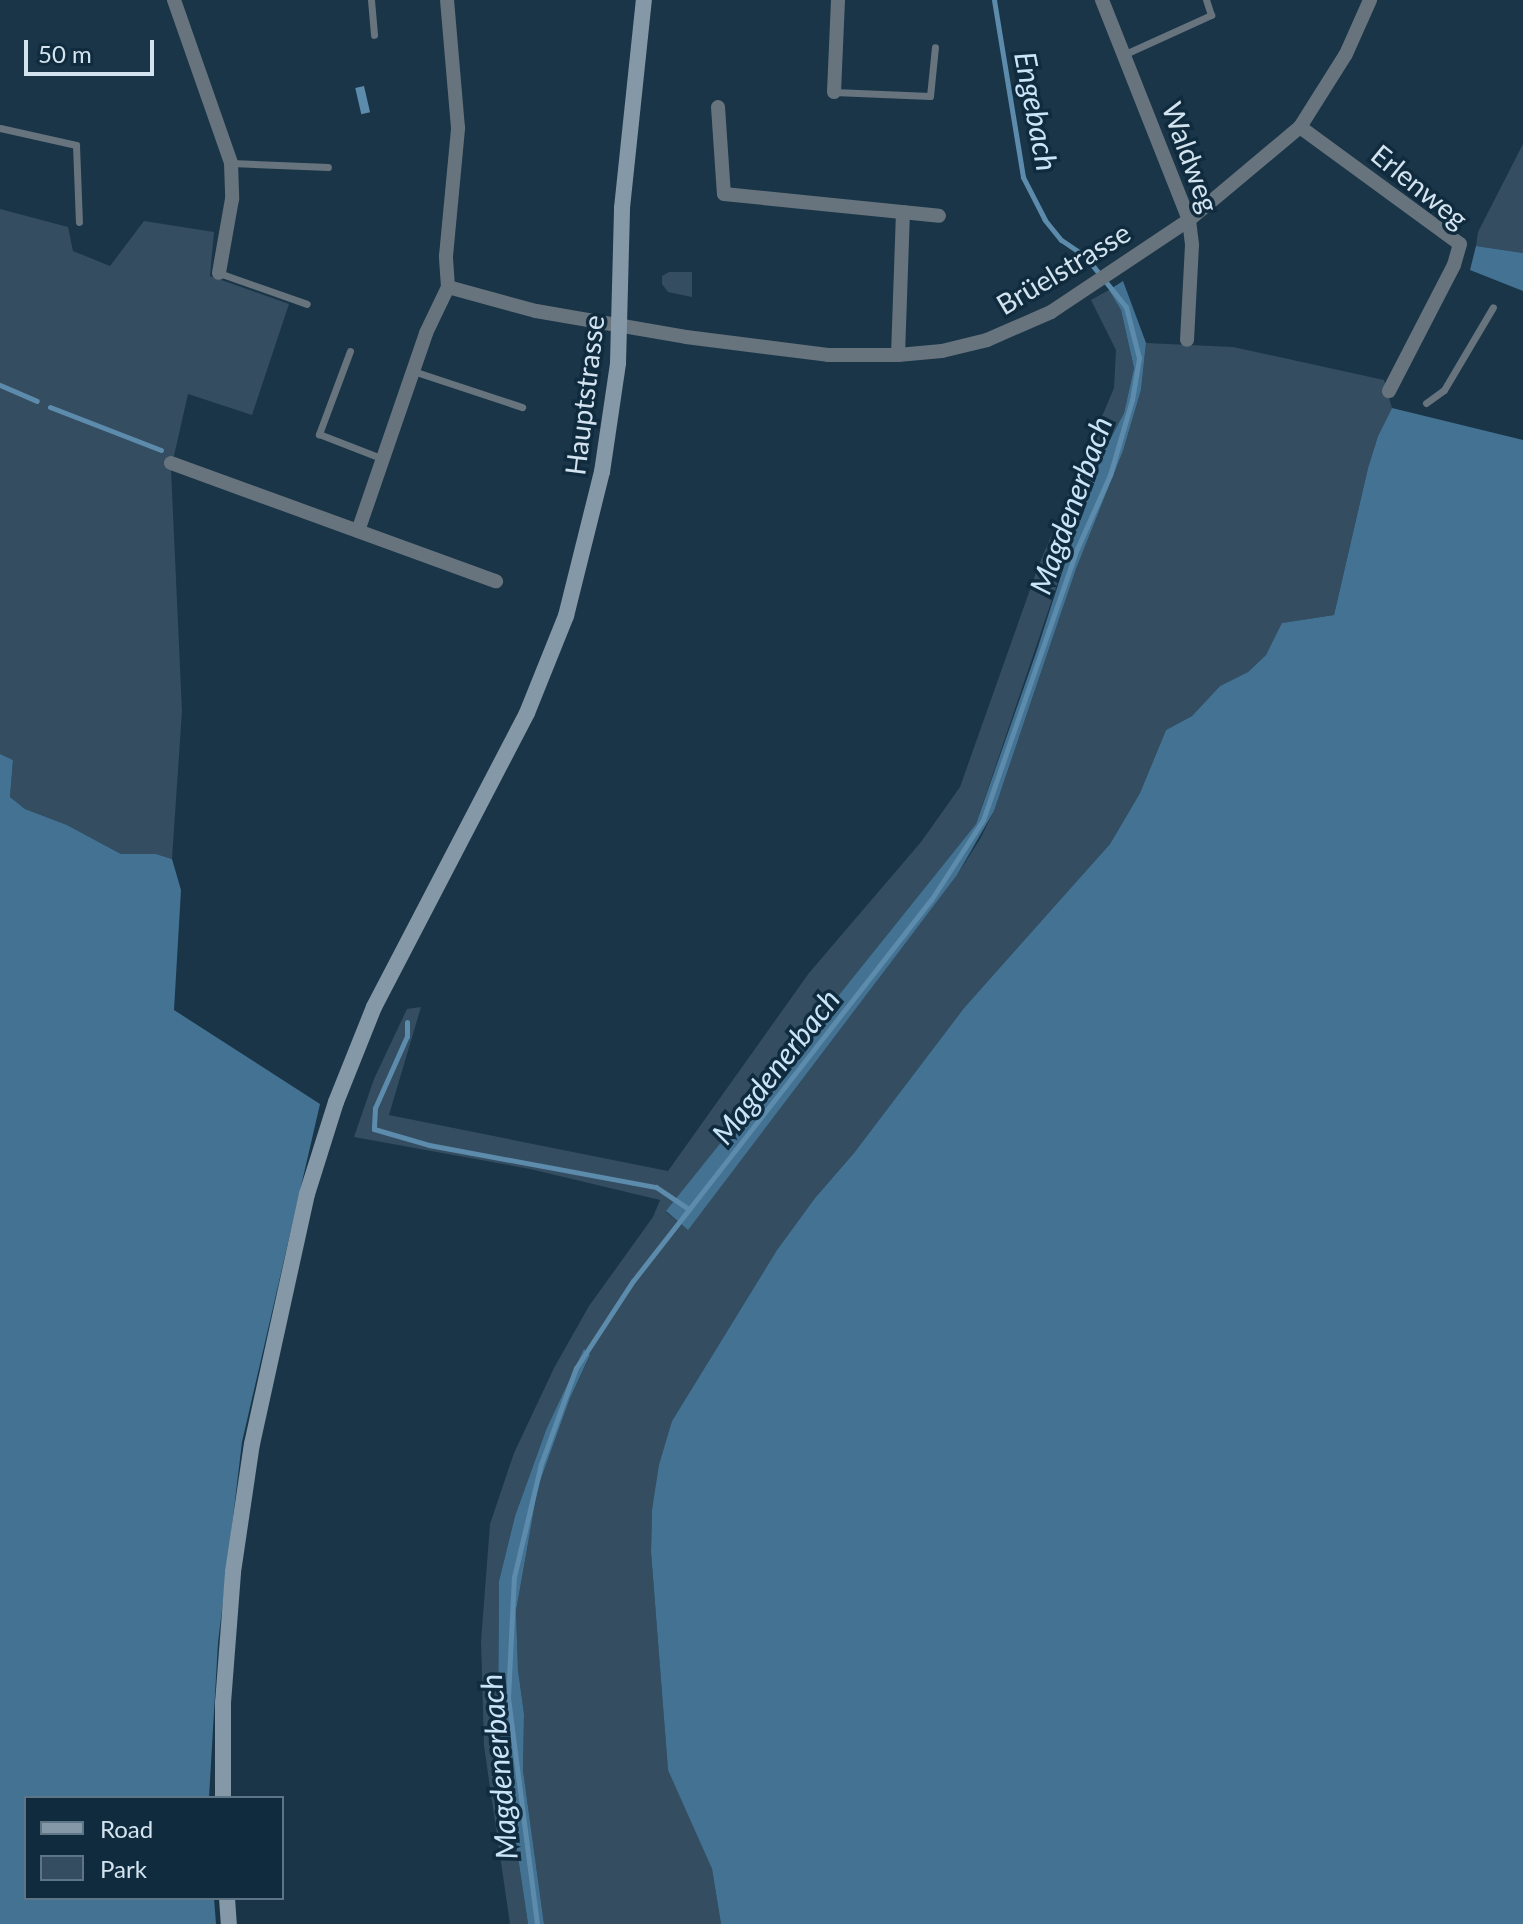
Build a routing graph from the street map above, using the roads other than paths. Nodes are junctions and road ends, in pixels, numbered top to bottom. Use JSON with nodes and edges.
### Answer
{"nodes":[{"id":1,"x":174,"y":0,"type":"edge"},
{"id":2,"x":371,"y":0,"type":"edge"},
{"id":3,"x":447,"y":0,"type":"edge"},
{"id":4,"x":644,"y":0,"type":"edge"},
{"id":5,"x":838,"y":0,"type":"edge"},
{"id":6,"x":1102,"y":0,"type":"edge"},
{"id":7,"x":1206,"y":0,"type":"edge"},
{"id":8,"x":1370,"y":0,"type":"edge"},
{"id":9,"x":374,"y":35,"type":"dead end"},
{"id":10,"x":935,"y":47,"type":"dead end"},
{"id":11,"x":1123,"y":55,"type":"junction"},
{"id":12,"x":834,"y":92,"type":"joint"},
{"id":13,"x":718,"y":107,"type":"dead end"},
{"id":14,"x":1300,"y":127,"type":"junction"},
{"id":15,"x":0,"y":128,"type":"edge"},
{"id":16,"x":231,"y":163,"type":"junction"},
{"id":17,"x":328,"y":167,"type":"dead end"},
{"id":18,"x":903,"y":212,"type":"junction"},
{"id":19,"x":939,"y":216,"type":"dead end"},
{"id":20,"x":1189,"y":220,"type":"junction"},
{"id":21,"x":79,"y":222,"type":"dead end"},
{"id":22,"x":219,"y":273,"type":"joint"},
{"id":23,"x":448,"y":287,"type":"junction"},
{"id":24,"x":307,"y":304,"type":"dead end"},
{"id":25,"x":1493,"y":307,"type":"dead end"},
{"id":26,"x":622,"y":324,"type":"junction"},
{"id":27,"x":1187,"y":340,"type":"dead end"},
{"id":28,"x":350,"y":351,"type":"dead end"},
{"id":29,"x":898,"y":355,"type":"junction"},
{"id":30,"x":413,"y":371,"type":"junction"},
{"id":31,"x":1389,"y":391,"type":"dead end"},
{"id":32,"x":1426,"y":403,"type":"dead end"},
{"id":33,"x":522,"y":407,"type":"dead end"},
{"id":34,"x":383,"y":459,"type":"junction"},
{"id":35,"x":171,"y":463,"type":"dead end"},
{"id":36,"x":358,"y":531,"type":"junction"},
{"id":37,"x":496,"y":581,"type":"dead end"},
{"id":38,"x":223,"y":1796,"type":"edge"},
{"id":39,"x":227,"y":1900,"type":"edge"},
{"id":40,"x":229,"y":1924,"type":"edge"}],
"edges":[{"from":1,"to":16,"type":"street"},
{"from":2,"to":9,"type":"lane"},
{"from":3,"to":23,"type":"street"},
{"from":4,"to":26,"type":"main road","name":"Hauptstrasse"},
{"from":5,"to":12,"type":"street"},
{"from":6,"to":11,"type":"street","name":"Waldweg"},
{"from":7,"to":11,"type":"lane"},
{"from":8,"to":14,"type":"street","name":"Brüelstrasse"},
{"from":10,"to":12,"type":"lane"},
{"from":11,"to":20,"type":"street","name":"Waldweg"},
{"from":13,"to":18,"type":"street"},
{"from":14,"to":20,"type":"street","name":"Brüelstrasse"},
{"from":14,"to":31,"type":"street","name":"Erlenweg"},
{"from":15,"to":21,"type":"lane"},
{"from":16,"to":17,"type":"lane"},
{"from":16,"to":22,"type":"street"},
{"from":18,"to":19,"type":"street"},
{"from":18,"to":29,"type":"street"},
{"from":20,"to":27,"type":"street","name":"Waldweg"},
{"from":20,"to":29,"type":"street","name":"Brüelstrasse"},
{"from":22,"to":24,"type":"lane"},
{"from":23,"to":26,"type":"street","name":"Brüelstrasse"},
{"from":23,"to":30,"type":"street"},
{"from":25,"to":32,"type":"lane"},
{"from":26,"to":29,"type":"street","name":"Brüelstrasse"},
{"from":26,"to":38,"type":"main road","name":"Hauptstrasse"},
{"from":28,"to":34,"type":"lane"},
{"from":30,"to":33,"type":"lane"},
{"from":30,"to":34,"type":"street"},
{"from":34,"to":36,"type":"street"},
{"from":35,"to":36,"type":"street"},
{"from":36,"to":37,"type":"street"},
{"from":39,"to":40,"type":"main road"}]}
